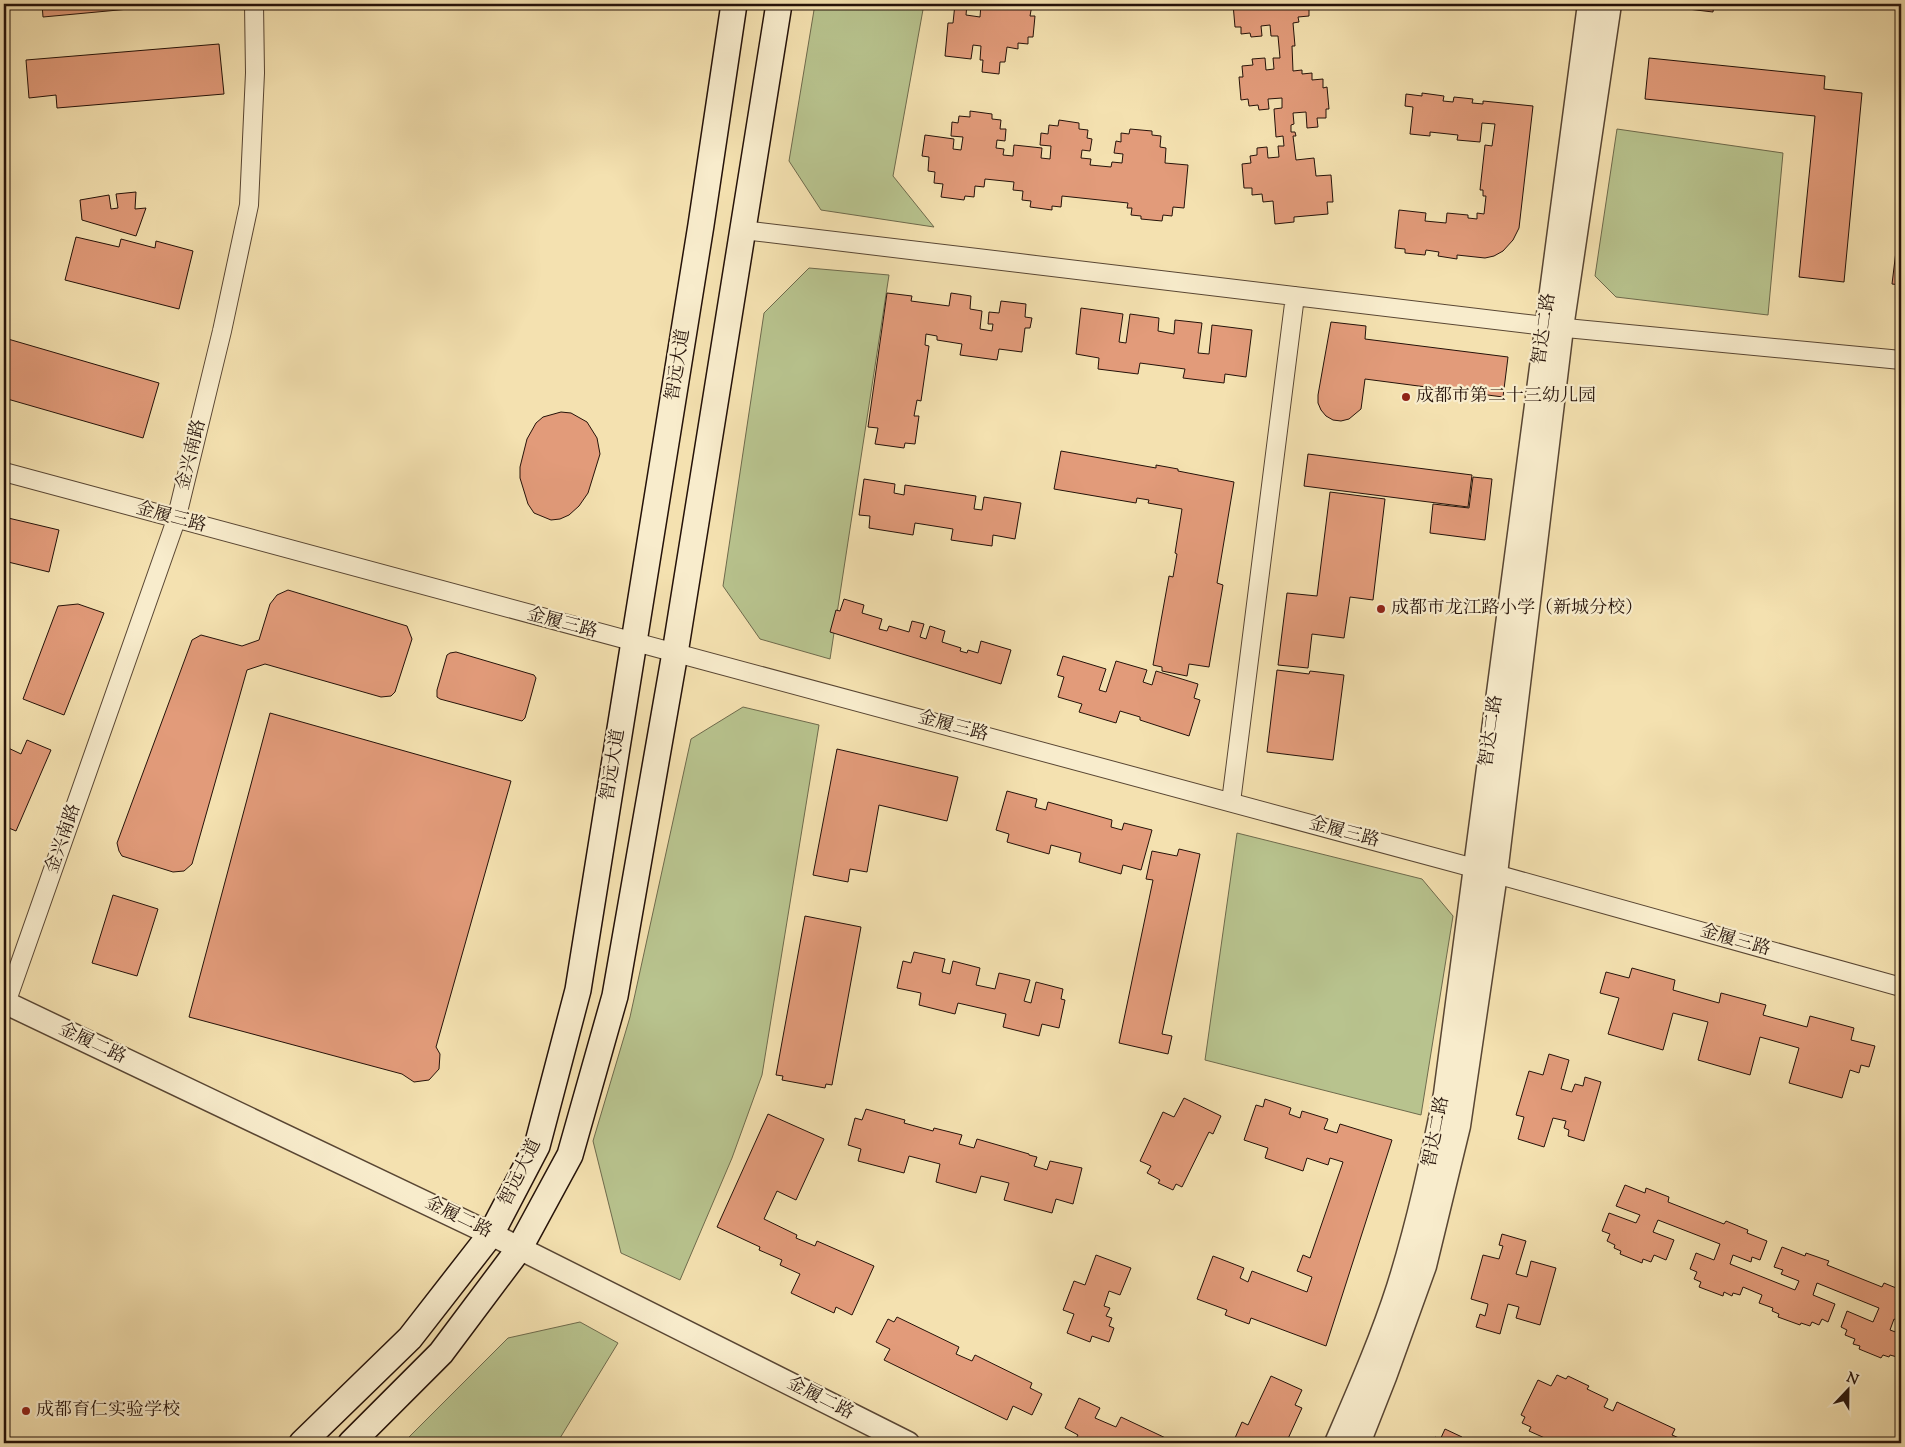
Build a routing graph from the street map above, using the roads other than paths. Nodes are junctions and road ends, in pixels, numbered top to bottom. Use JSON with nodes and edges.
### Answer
{"nodes":[{"id":1,"x":254,"y":4,"type":"edge"},
{"id":2,"x":734,"y":4,"type":"edge"},
{"id":3,"x":779,"y":4,"type":"edge"},
{"id":4,"x":1589,"y":4,"type":"edge"},
{"id":5,"x":1610,"y":4,"type":"edge"},
{"id":6,"x":743,"y":230,"type":"junction"},
{"id":7,"x":1295,"y":296,"type":"junction"},
{"id":8,"x":1554,"y":327,"type":"junction"},
{"id":9,"x":1901,"y":360,"type":"edge"},
{"id":10,"x":4,"y":472,"type":"edge"},
{"id":11,"x":176,"y":520,"type":"junction"},
{"id":12,"x":634,"y":643,"type":"junction"},
{"id":13,"x":675,"y":653,"type":"junction"},
{"id":14,"x":1231,"y":802,"type":"junction"},
{"id":15,"x":1474,"y":868,"type":"junction"},
{"id":16,"x":1496,"y":874,"type":"junction"},
{"id":17,"x":1901,"y":987,"type":"edge"},
{"id":18,"x":5,"y":1002,"type":"edge"},
{"id":19,"x":491,"y":1234,"type":"junction"},
{"id":20,"x":520,"y":1249,"type":"junction"},
{"id":21,"x":302,"y":1443,"type":"edge"},
{"id":22,"x":351,"y":1443,"type":"edge"},
{"id":23,"x":908,"y":1443,"type":"edge"},
{"id":24,"x":1336,"y":1443,"type":"edge"},
{"id":25,"x":1358,"y":1443,"type":"edge"}],
"edges":[{"from":1,"to":11,"type":"street","name":"金兴南路"},
{"from":2,"to":12,"type":"main road","name":"智远大道"},
{"from":3,"to":6,"type":"main road","name":"智远大道"},
{"from":4,"to":8,"type":"street","name":"智达二路"},
{"from":5,"to":8,"type":"street","name":"智达二路"},
{"from":6,"to":7,"type":"street"},
{"from":6,"to":13,"type":"main road","name":"智远大道"},
{"from":7,"to":8,"type":"street"},
{"from":7,"to":14,"type":"street"},
{"from":8,"to":9,"type":"street"},
{"from":8,"to":15,"type":"street","name":"智达二路"},
{"from":8,"to":16,"type":"street","name":"智达二路"},
{"from":10,"to":11,"type":"street","name":"金履三路"},
{"from":11,"to":12,"type":"street","name":"金履三路"},
{"from":11,"to":18,"type":"street","name":"金兴南路"},
{"from":12,"to":13,"type":"street","name":"金履三路"},
{"from":12,"to":19,"type":"main road","name":"智远大道"},
{"from":13,"to":14,"type":"street","name":"金履三路"},
{"from":13,"to":20,"type":"main road","name":"智远大道"},
{"from":14,"to":15,"type":"street","name":"金履三路"},
{"from":15,"to":16,"type":"street","name":"金履三路"},
{"from":15,"to":24,"type":"street","name":"智达二路"},
{"from":16,"to":17,"type":"street","name":"金履三路"},
{"from":16,"to":25,"type":"street","name":"智达二路"},
{"from":18,"to":19,"type":"street","name":"金履二路"},
{"from":19,"to":20,"type":"street","name":"金履二路"},
{"from":19,"to":21,"type":"main road","name":"智远大道"},
{"from":20,"to":22,"type":"main road","name":"智远大道"},
{"from":20,"to":23,"type":"street","name":"金履二路"}]}
